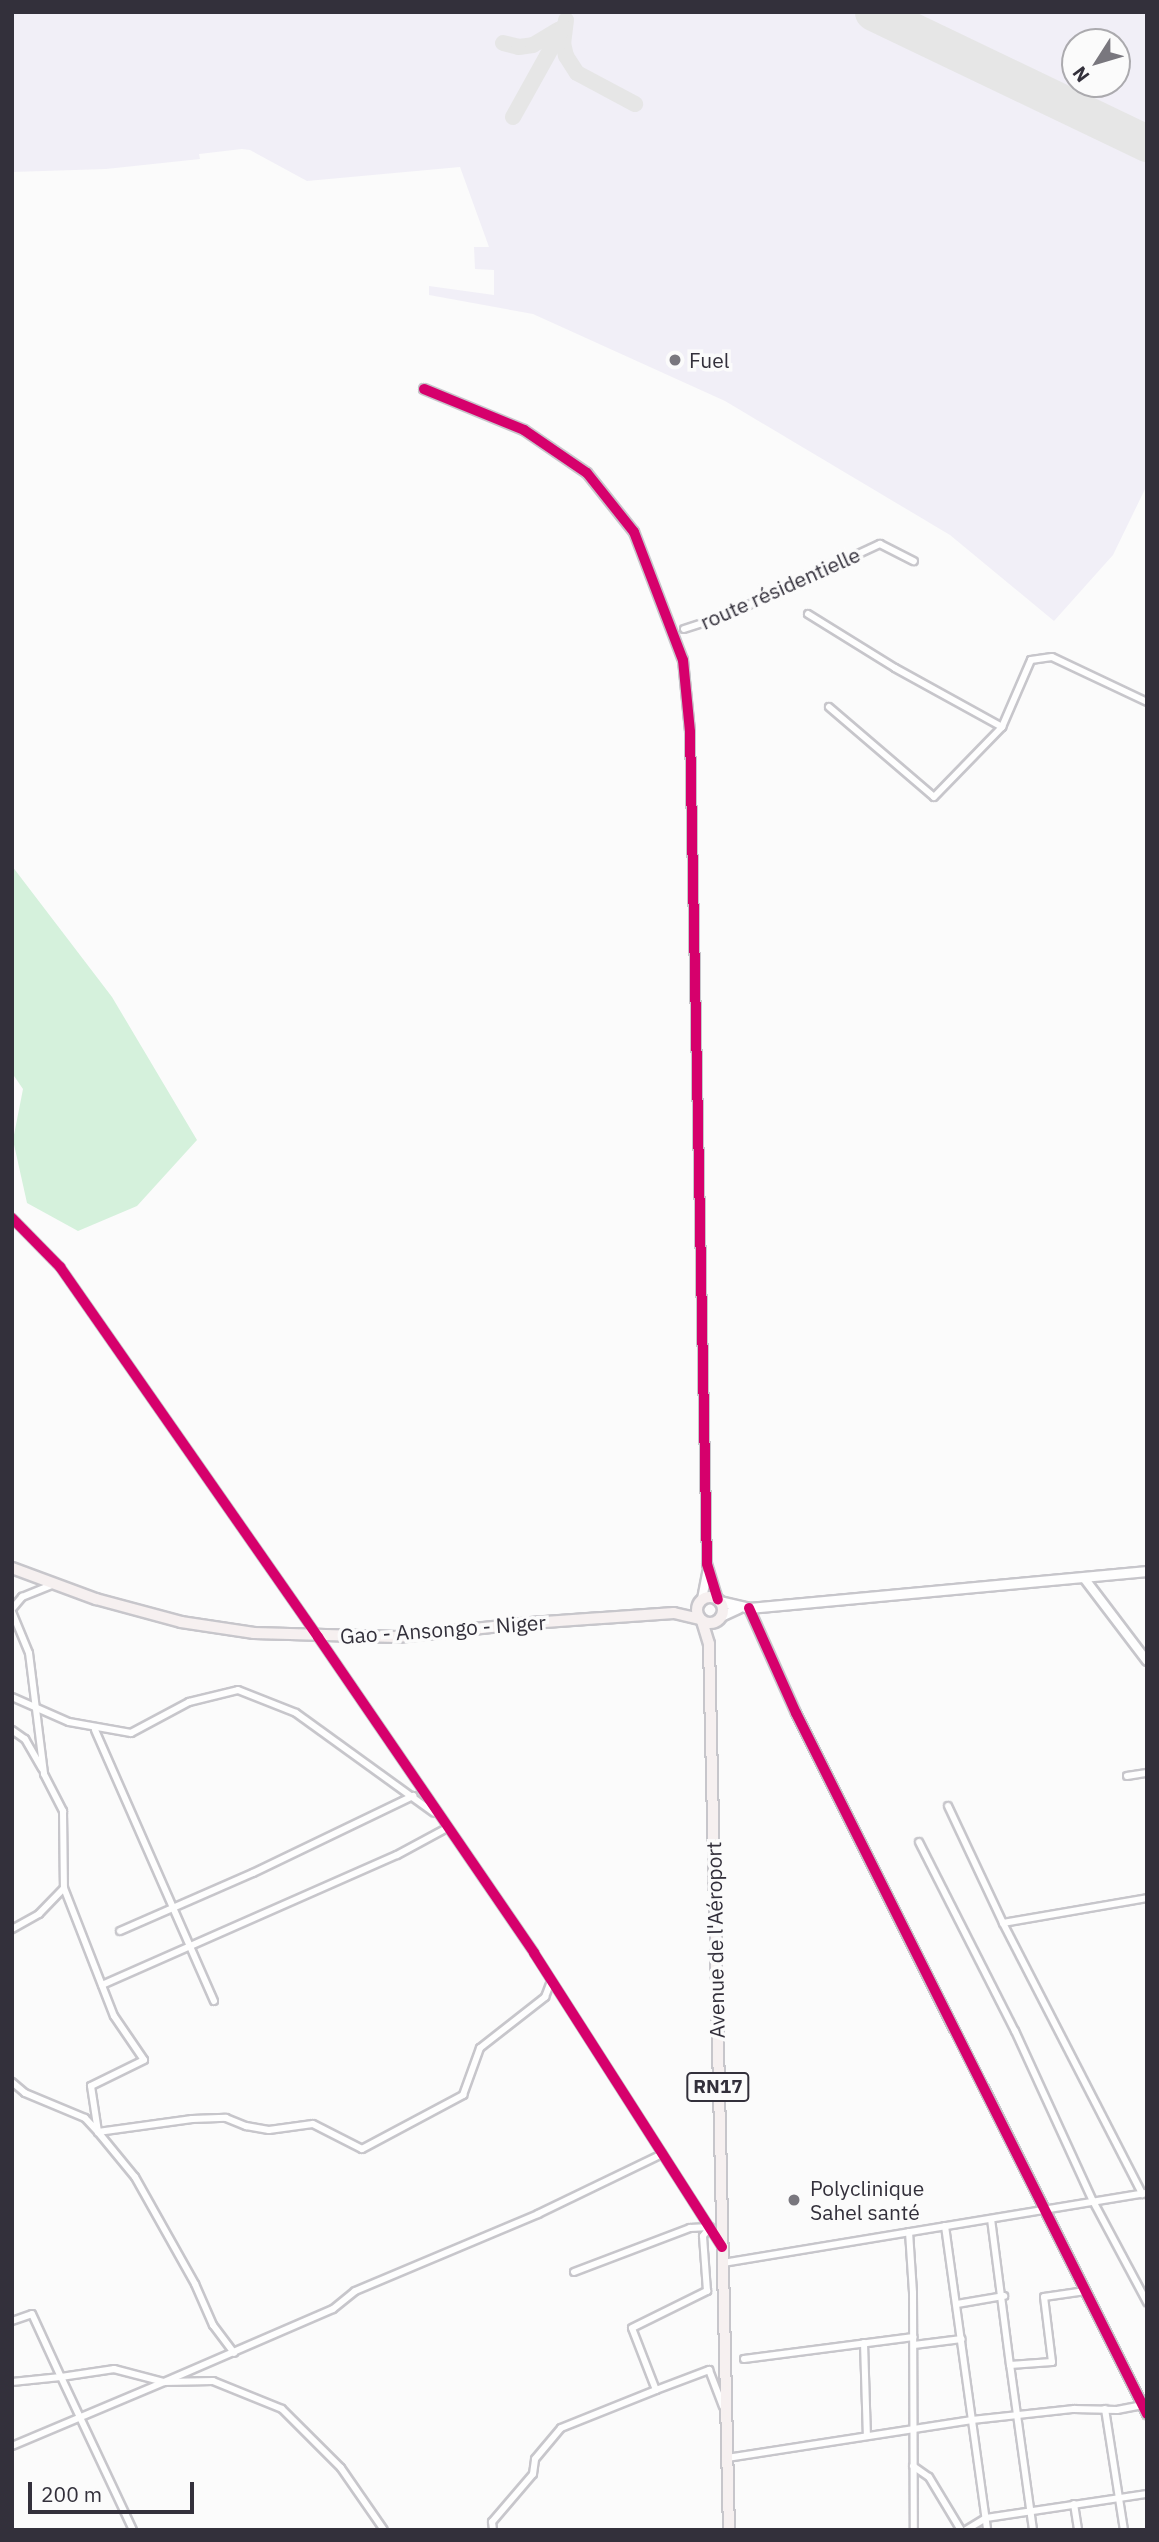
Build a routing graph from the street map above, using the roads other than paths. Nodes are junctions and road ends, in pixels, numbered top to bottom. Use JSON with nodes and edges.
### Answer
{"nodes":[{"id":1,"x":424,"y":389,"type":"dead end"},
{"id":2,"x":914,"y":561,"type":"dead end"},
{"id":3,"x":808,"y":614,"type":"dead end"},
{"id":4,"x":684,"y":629,"type":"dead end"},
{"id":5,"x":1147,"y":702,"type":"edge"},
{"id":6,"x":829,"y":707,"type":"dead end"},
{"id":7,"x":1002,"y":727,"type":"junction"},
{"id":8,"x":12,"y":1218,"type":"edge"},
{"id":9,"x":12,"y":1568,"type":"edge"},
{"id":10,"x":708,"y":1570,"type":"junction"},
{"id":11,"x":1147,"y":1571,"type":"edge"},
{"id":12,"x":1084,"y":1578,"type":"junction"},
{"id":13,"x":54,"y":1584,"type":"junction"},
{"id":14,"x":718,"y":1600,"type":"junction"},
{"id":15,"x":700,"y":1601,"type":"junction"},
{"id":16,"x":746,"y":1607,"type":"junction"},
{"id":17,"x":12,"y":1611,"type":"edge"},
{"id":18,"x":674,"y":1614,"type":"junction"},
{"id":19,"x":719,"y":1619,"type":"junction"},
{"id":20,"x":701,"y":1620,"type":"junction"},
{"id":21,"x":318,"y":1637,"type":"junction"},
{"id":22,"x":709,"y":1644,"type":"junction"},
{"id":23,"x":1147,"y":1661,"type":"edge"},
{"id":24,"x":12,"y":1698,"type":"edge"},
{"id":25,"x":36,"y":1708,"type":"junction"},
{"id":26,"x":12,"y":1730,"type":"edge"},
{"id":27,"x":95,"y":1730,"type":"dead end"},
{"id":28,"x":1147,"y":1773,"type":"edge"},
{"id":29,"x":44,"y":1774,"type":"junction"},
{"id":30,"x":1127,"y":1776,"type":"dead end"},
{"id":31,"x":413,"y":1796,"type":"junction"},
{"id":32,"x":948,"y":1806,"type":"dead end"},
{"id":33,"x":440,"y":1818,"type":"junction"},
{"id":34,"x":447,"y":1828,"type":"junction"},
{"id":35,"x":919,"y":1842,"type":"dead end"},
{"id":36,"x":64,"y":1888,"type":"junction"},
{"id":37,"x":1145,"y":1899,"type":"edge"},
{"id":38,"x":173,"y":1908,"type":"junction"},
{"id":39,"x":1147,"y":1908,"type":"edge"},
{"id":40,"x":1003,"y":1923,"type":"junction"},
{"id":41,"x":12,"y":1929,"type":"edge"},
{"id":42,"x":120,"y":1931,"type":"dead end"},
{"id":43,"x":190,"y":1946,"type":"junction"},
{"id":44,"x":551,"y":1981,"type":"junction"},
{"id":45,"x":102,"y":1985,"type":"junction"},
{"id":46,"x":214,"y":2001,"type":"dead end"},
{"id":47,"x":12,"y":2082,"type":"edge"},
{"id":48,"x":97,"y":2132,"type":"junction"},
{"id":49,"x":662,"y":2154,"type":"junction"},
{"id":50,"x":1144,"y":2194,"type":"edge"},
{"id":51,"x":1093,"y":2201,"type":"junction"},
{"id":52,"x":1048,"y":2211,"type":"junction"},
{"id":53,"x":991,"y":2219,"type":"junction"},
{"id":54,"x":945,"y":2226,"type":"junction"},
{"id":55,"x":710,"y":2227,"type":"junction"},
{"id":56,"x":909,"y":2232,"type":"junction"},
{"id":57,"x":722,"y":2247,"type":"junction"},
{"id":58,"x":723,"y":2263,"type":"junction"},
{"id":59,"x":574,"y":2272,"type":"dead end"},
{"id":60,"x":1086,"y":2291,"type":"junction"},
{"id":61,"x":1005,"y":2296,"type":"junction"},
{"id":62,"x":1147,"y":2302,"type":"edge"},
{"id":63,"x":957,"y":2304,"type":"junction"},
{"id":64,"x":12,"y":2321,"type":"edge"},
{"id":65,"x":914,"y":2337,"type":"junction"},
{"id":66,"x":962,"y":2339,"type":"junction"},
{"id":67,"x":864,"y":2343,"type":"junction"},
{"id":68,"x":914,"y":2345,"type":"junction"},
{"id":69,"x":234,"y":2353,"type":"junction"},
{"id":70,"x":744,"y":2359,"type":"dead end"},
{"id":71,"x":1010,"y":2365,"type":"junction"},
{"id":72,"x":61,"y":2377,"type":"junction"},
{"id":73,"x":12,"y":2382,"type":"edge"},
{"id":74,"x":164,"y":2382,"type":"junction"},
{"id":75,"x":656,"y":2390,"type":"junction"},
{"id":76,"x":1143,"y":2400,"type":"edge"},
{"id":77,"x":1105,"y":2409,"type":"junction"},
{"id":78,"x":726,"y":2412,"type":"junction"},
{"id":79,"x":1147,"y":2414,"type":"edge"},
{"id":80,"x":79,"y":2415,"type":"junction"},
{"id":81,"x":1016,"y":2416,"type":"junction"},
{"id":82,"x":972,"y":2420,"type":"junction"},
{"id":83,"x":912,"y":2429,"type":"junction"},
{"id":84,"x":867,"y":2436,"type":"junction"},
{"id":85,"x":12,"y":2445,"type":"edge"},
{"id":86,"x":727,"y":2458,"type":"junction"},
{"id":87,"x":913,"y":2466,"type":"junction"},
{"id":88,"x":1147,"y":2494,"type":"edge"},
{"id":89,"x":1120,"y":2497,"type":"junction"},
{"id":90,"x":1074,"y":2504,"type":"junction"},
{"id":91,"x":1030,"y":2510,"type":"junction"},
{"id":92,"x":986,"y":2518,"type":"junction"},
{"id":93,"x":133,"y":2530,"type":"edge"},
{"id":94,"x":384,"y":2530,"type":"edge"},
{"id":95,"x":493,"y":2530,"type":"edge"},
{"id":96,"x":729,"y":2530,"type":"edge"},
{"id":97,"x":914,"y":2530,"type":"edge"},
{"id":98,"x":961,"y":2530,"type":"edge"},
{"id":99,"x":966,"y":2530,"type":"edge"},
{"id":100,"x":987,"y":2530,"type":"edge"},
{"id":101,"x":1033,"y":2530,"type":"edge"},
{"id":102,"x":1078,"y":2530,"type":"edge"},
{"id":103,"x":1124,"y":2530,"type":"edge"}],
"edges":[{"from":1,"to":10,"type":"street"},
{"from":2,"to":4,"type":"street","name":"route résidentielle"},
{"from":3,"to":7,"type":"street","name":"route résidentielle"},
{"from":5,"to":7,"type":"street"},
{"from":6,"to":7,"type":"street"},
{"from":8,"to":21,"type":"street"},
{"from":9,"to":13,"type":"main road","name":"Gao - Ansongo - Niger"},
{"from":10,"to":14,"type":"street"},
{"from":10,"to":15,"type":"street"},
{"from":11,"to":12,"type":"main road"},
{"from":12,"to":16,"type":"main road"},
{"from":12,"to":23,"type":"street"},
{"from":13,"to":17,"type":"street"},
{"from":13,"to":21,"type":"main road","name":"Gao - Ansongo - Niger"},
{"from":14,"to":15,"type":"main road"},
{"from":14,"to":16,"type":"main road"},
{"from":14,"to":19,"type":"main road"},
{"from":15,"to":18,"type":"main road"},
{"from":15,"to":20,"type":"main road"},
{"from":16,"to":19,"type":"main road"},
{"from":16,"to":52,"type":"street"},
{"from":17,"to":25,"type":"street"},
{"from":18,"to":20,"type":"main road"},
{"from":18,"to":21,"type":"main road","name":"Gao - Ansongo - Niger"},
{"from":19,"to":20,"type":"main road"},
{"from":19,"to":22,"type":"main road","number":"RN17"},
{"from":20,"to":22,"type":"main road","number":"RN17"},
{"from":21,"to":33,"type":"street"},
{"from":22,"to":57,"type":"main road","name":"Avenue de l'Aéroport","number":"RN17"},
{"from":24,"to":25,"type":"street"},
{"from":25,"to":29,"type":"street"},
{"from":25,"to":31,"type":"street"},
{"from":26,"to":29,"type":"street"},
{"from":27,"to":38,"type":"street"},
{"from":28,"to":30,"type":"street"},
{"from":29,"to":36,"type":"street"},
{"from":31,"to":33,"type":"street"},
{"from":31,"to":38,"type":"street"},
{"from":32,"to":40,"type":"street"},
{"from":33,"to":34,"type":"street"},
{"from":34,"to":43,"type":"street"},
{"from":34,"to":44,"type":"street"},
{"from":35,"to":51,"type":"street"},
{"from":36,"to":41,"type":"street"},
{"from":36,"to":45,"type":"street"},
{"from":37,"to":39,"type":"street"},
{"from":37,"to":40,"type":"street"},
{"from":38,"to":42,"type":"street"},
{"from":38,"to":43,"type":"street"},
{"from":40,"to":50,"type":"street"},
{"from":43,"to":45,"type":"street"},
{"from":43,"to":46,"type":"street"},
{"from":44,"to":48,"type":"street"},
{"from":44,"to":49,"type":"street"},
{"from":45,"to":48,"type":"street"},
{"from":47,"to":48,"type":"street"},
{"from":48,"to":69,"type":"street"},
{"from":49,"to":55,"type":"street"},
{"from":49,"to":69,"type":"street"},
{"from":50,"to":51,"type":"street"},
{"from":51,"to":52,"type":"street"},
{"from":51,"to":62,"type":"street"},
{"from":52,"to":53,"type":"street"},
{"from":52,"to":60,"type":"street"},
{"from":53,"to":54,"type":"street"},
{"from":53,"to":61,"type":"street"},
{"from":54,"to":56,"type":"street"},
{"from":54,"to":63,"type":"street"},
{"from":55,"to":57,"type":"street"},
{"from":55,"to":59,"type":"street"},
{"from":55,"to":75,"type":"street"},
{"from":56,"to":58,"type":"street"},
{"from":56,"to":65,"type":"street"},
{"from":57,"to":58,"type":"main road","name":"Avenue de l'Aéroport","number":"RN17"},
{"from":58,"to":78,"type":"main road","name":"Avenue de l'Aéroport","number":"RN17"},
{"from":60,"to":71,"type":"street"},
{"from":60,"to":76,"type":"street"},
{"from":61,"to":63,"type":"street"},
{"from":61,"to":71,"type":"street"},
{"from":63,"to":66,"type":"street"},
{"from":64,"to":72,"type":"street"},
{"from":65,"to":67,"type":"street"},
{"from":65,"to":68,"type":"street"},
{"from":66,"to":68,"type":"street"},
{"from":66,"to":82,"type":"street"},
{"from":67,"to":70,"type":"street"},
{"from":67,"to":84,"type":"street"},
{"from":68,"to":83,"type":"street"},
{"from":69,"to":74,"type":"street"},
{"from":71,"to":81,"type":"street"},
{"from":72,"to":73,"type":"street"},
{"from":72,"to":74,"type":"street"},
{"from":72,"to":80,"type":"street"},
{"from":74,"to":80,"type":"street"},
{"from":74,"to":94,"type":"street"},
{"from":75,"to":78,"type":"street"},
{"from":75,"to":95,"type":"street"},
{"from":76,"to":77,"type":"street"},
{"from":76,"to":79,"type":"street"},
{"from":77,"to":81,"type":"street"},
{"from":77,"to":89,"type":"street"},
{"from":78,"to":86,"type":"main road","name":"Avenue de l'Aéroport","number":"RN17"},
{"from":80,"to":85,"type":"street"},
{"from":80,"to":93,"type":"street"},
{"from":81,"to":82,"type":"street"},
{"from":81,"to":91,"type":"street"},
{"from":82,"to":83,"type":"street"},
{"from":82,"to":92,"type":"street"},
{"from":83,"to":84,"type":"street"},
{"from":83,"to":87,"type":"street"},
{"from":84,"to":86,"type":"street"},
{"from":86,"to":96,"type":"main road","name":"Avenue de l'Aéroport","number":"RN17"},
{"from":87,"to":97,"type":"street"},
{"from":87,"to":98,"type":"street"},
{"from":88,"to":89,"type":"street"},
{"from":89,"to":90,"type":"street"},
{"from":89,"to":103,"type":"street"},
{"from":90,"to":91,"type":"street"},
{"from":90,"to":102,"type":"street"},
{"from":91,"to":92,"type":"street"},
{"from":91,"to":101,"type":"street"},
{"from":92,"to":99,"type":"street"},
{"from":92,"to":100,"type":"street"}]}
